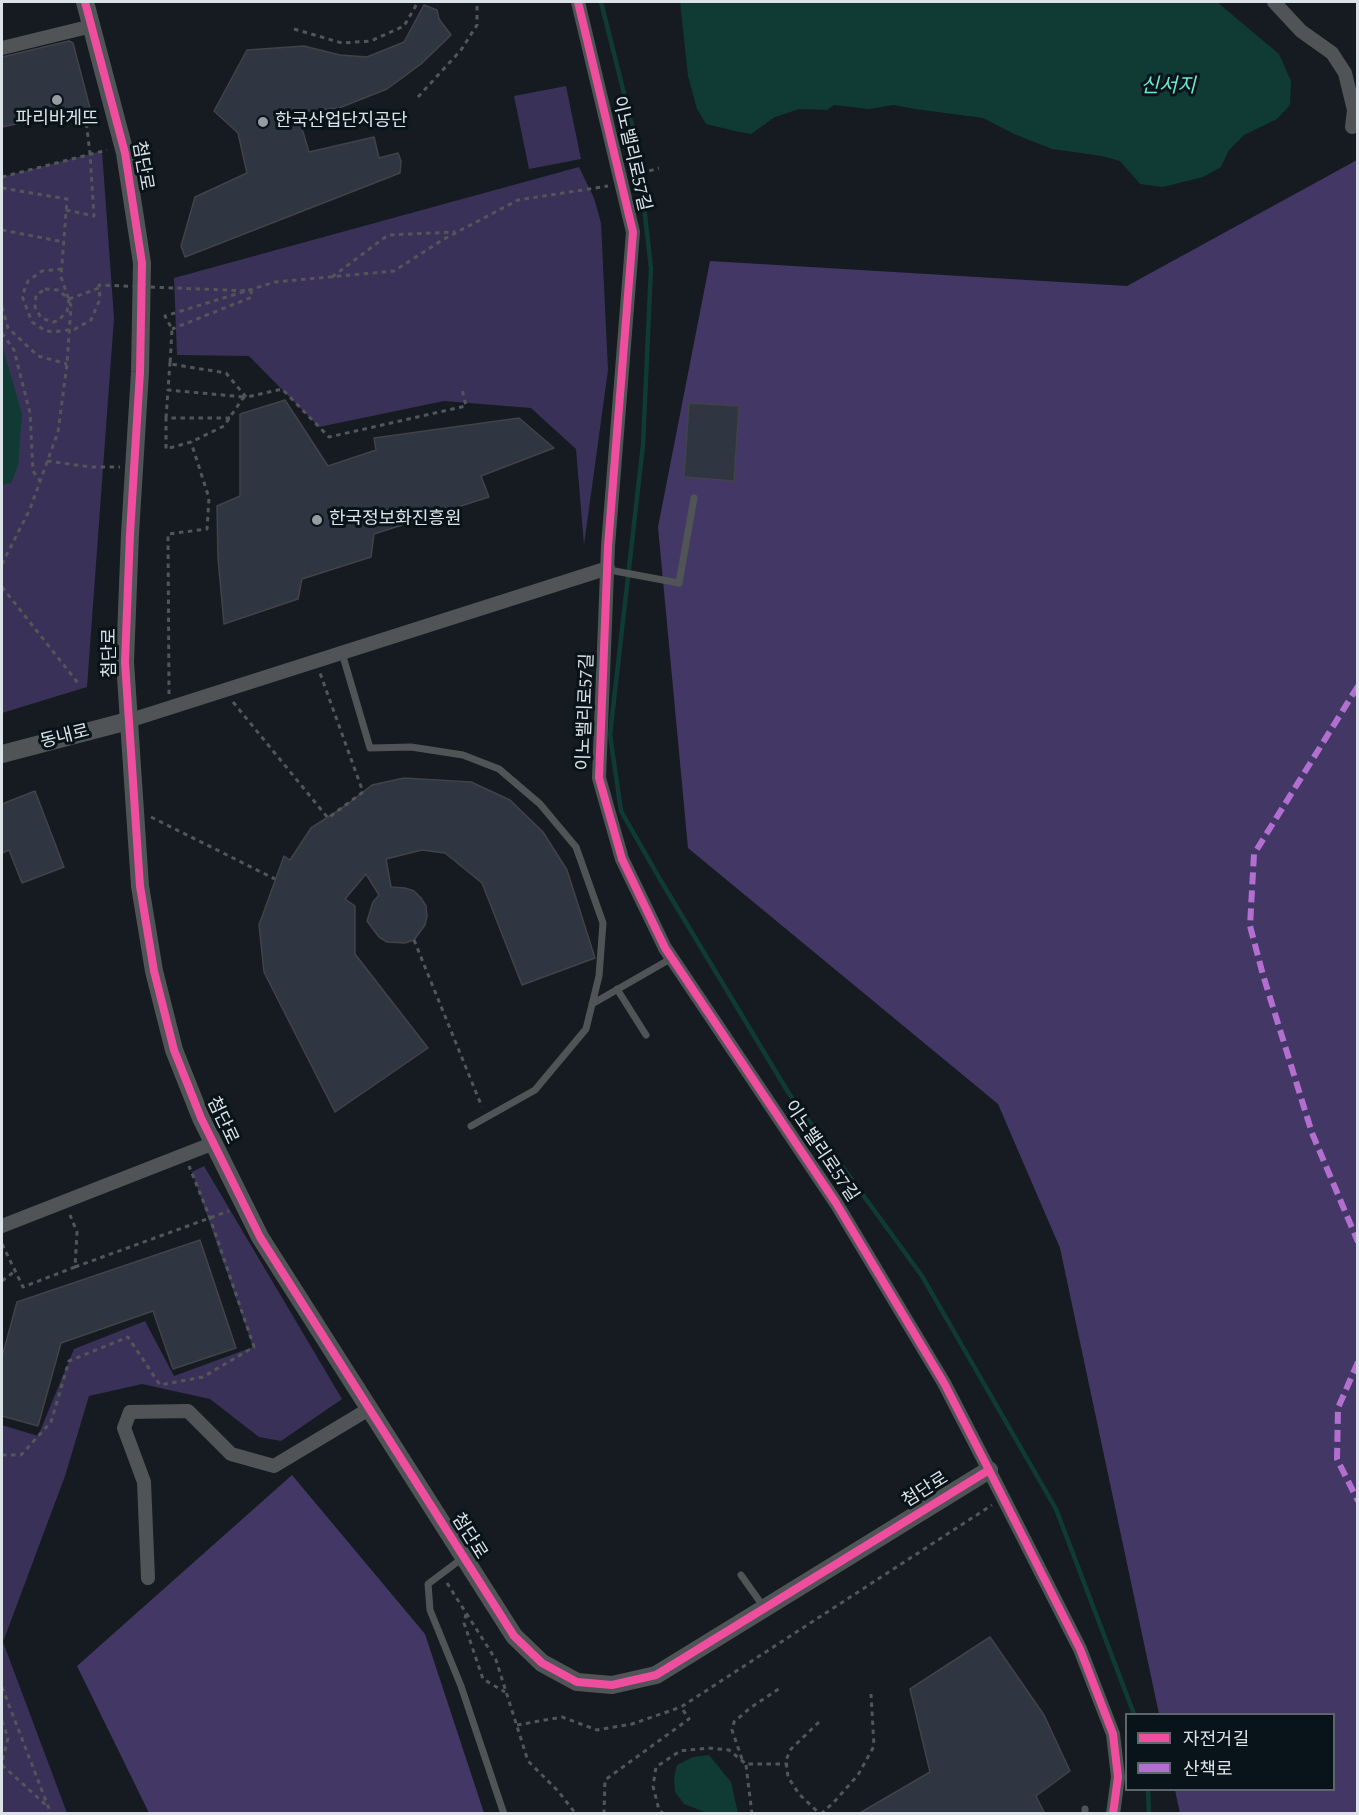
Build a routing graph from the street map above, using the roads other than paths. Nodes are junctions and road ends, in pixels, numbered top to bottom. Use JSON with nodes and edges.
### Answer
{"nodes":[{"id":1,"x":85,"y":2,"type":"edge"},
{"id":2,"x":578,"y":2,"type":"edge"},
{"id":3,"x":1274,"y":2,"type":"edge"},
{"id":4,"x":92,"y":26,"type":"junction"},
{"id":5,"x":2,"y":48,"type":"edge"},
{"id":6,"x":1352,"y":127,"type":"dead end"},
{"id":7,"x":694,"y":498,"type":"dead end"},
{"id":8,"x":606,"y":568,"type":"junction"},
{"id":9,"x":342,"y":653,"type":"junction"},
{"id":10,"x":128,"y":722,"type":"junction"},
{"id":11,"x":2,"y":754,"type":"edge"},
{"id":12,"x":672,"y":958,"type":"junction"},
{"id":13,"x":617,"y":989,"type":"junction"},
{"id":14,"x":592,"y":1004,"type":"junction"},
{"id":15,"x":646,"y":1035,"type":"dead end"},
{"id":16,"x":471,"y":1126,"type":"dead end"},
{"id":17,"x":214,"y":1143,"type":"junction"},
{"id":18,"x":2,"y":1226,"type":"edge"},
{"id":19,"x":369,"y":1408,"type":"junction"},
{"id":20,"x":989,"y":1470,"type":"junction"},
{"id":21,"x":464,"y":1557,"type":"junction"},
{"id":22,"x":741,"y":1575,"type":"dead end"},
{"id":23,"x":148,"y":1578,"type":"dead end"},
{"id":24,"x":764,"y":1608,"type":"junction"},
{"id":25,"x":504,"y":1814,"type":"edge"},
{"id":26,"x":1113,"y":1814,"type":"edge"}],
"edges":[{"from":1,"to":4,"type":"street","name":"첨단로"},
{"from":2,"to":8,"type":"street","name":"이노밸리로57길"},
{"from":3,"to":6,"type":"street"},
{"from":4,"to":5,"type":"street"},
{"from":4,"to":10,"type":"street","name":"첨단로"},
{"from":7,"to":8,"type":"lane","bridge":true},
{"from":8,"to":9,"type":"street"},
{"from":8,"to":12,"type":"street","name":"이노밸리로57길"},
{"from":9,"to":10,"type":"street"},
{"from":9,"to":14,"type":"lane"},
{"from":10,"to":11,"type":"street","name":"동내로"},
{"from":10,"to":17,"type":"street","name":"첨단로"},
{"from":12,"to":13,"type":"lane"},
{"from":12,"to":20,"type":"street","name":"이노밸리로57길"},
{"from":13,"to":14,"type":"lane"},
{"from":13,"to":15,"type":"lane"},
{"from":14,"to":16,"type":"lane"},
{"from":17,"to":18,"type":"street"},
{"from":17,"to":19,"type":"street","name":"첨단로"},
{"from":19,"to":21,"type":"street","name":"첨단로"},
{"from":19,"to":23,"type":"street"},
{"from":20,"to":24,"type":"street","name":"첨단로"},
{"from":20,"to":26,"type":"street","name":"이노밸리로57길"},
{"from":21,"to":24,"type":"street","name":"첨단로"},
{"from":21,"to":25,"type":"lane"},
{"from":22,"to":24,"type":"lane"}]}
